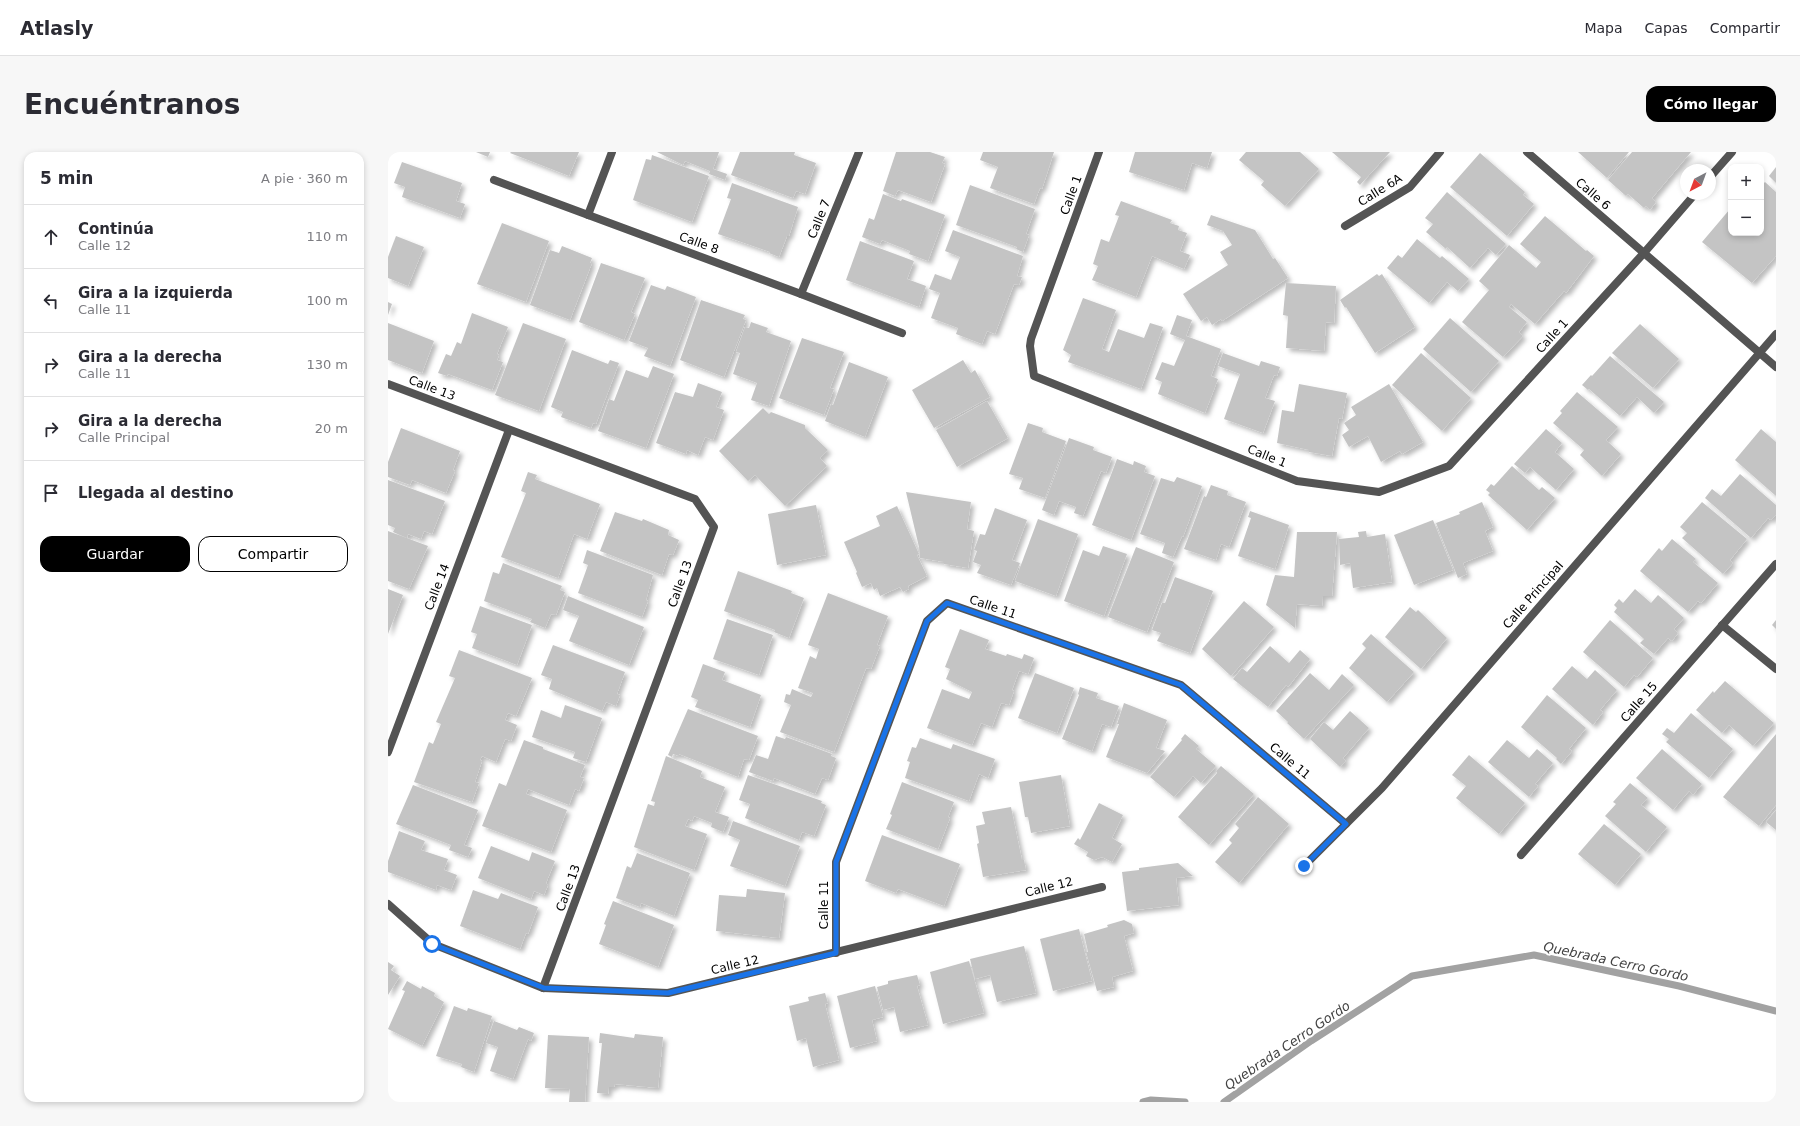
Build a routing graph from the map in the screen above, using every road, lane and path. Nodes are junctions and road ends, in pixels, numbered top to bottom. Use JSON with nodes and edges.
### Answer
{"nodes":[{"id":1,"x":612,"y":152,"type":"edge"},
{"id":2,"x":859,"y":152,"type":"edge"},
{"id":3,"x":1099,"y":152,"type":"edge"},
{"id":4,"x":1440,"y":152,"type":"edge"},
{"id":5,"x":1527,"y":152,"type":"edge"},
{"id":6,"x":1732,"y":152,"type":"edge"},
{"id":7,"x":1716,"y":170,"type":"edge"},
{"id":8,"x":494,"y":180,"type":"dead end"},
{"id":9,"x":1690,"y":200,"type":"edge"},
{"id":10,"x":588,"y":215,"type":"junction"},
{"id":11,"x":1345,"y":226,"type":"dead end"},
{"id":12,"x":1644,"y":254,"type":"junction"},
{"id":13,"x":801,"y":294,"type":"junction"},
{"id":14,"x":902,"y":333,"type":"dead end"},
{"id":15,"x":1776,"y":334,"type":"edge"},
{"id":16,"x":1760,"y":352,"type":"junction"},
{"id":17,"x":1776,"y":367,"type":"edge"},
{"id":18,"x":388,"y":384,"type":"edge"},
{"id":19,"x":509,"y":430,"type":"junction"},
{"id":20,"x":1776,"y":564,"type":"edge"},
{"id":21,"x":1722,"y":625,"type":"junction"},
{"id":22,"x":1776,"y":670,"type":"edge"},
{"id":23,"x":388,"y":752,"type":"edge"},
{"id":24,"x":1346,"y":824,"type":"junction"},
{"id":25,"x":1521,"y":855,"type":"dead end"},
{"id":26,"x":1304,"y":866,"type":"dead end"},
{"id":27,"x":1102,"y":887,"type":"dead end"},
{"id":28,"x":388,"y":904,"type":"edge"},
{"id":29,"x":836,"y":953,"type":"junction"},
{"id":30,"x":544,"y":988,"type":"junction"}],
"edges":[{"from":1,"to":10,"type":"street"},
{"from":2,"to":13,"type":"street","name":"Calle 7"},
{"from":3,"to":12,"type":"street","name":"Calle 1"},
{"from":4,"to":11,"type":"street","name":"Calle 6A"},
{"from":5,"to":12,"type":"street","name":"Calle 6"},
{"from":6,"to":7,"type":"street"},
{"from":8,"to":10,"type":"street","name":"Calle 8"},
{"from":9,"to":12,"type":"street","name":"Calle 1"},
{"from":10,"to":13,"type":"street","name":"Calle 8"},
{"from":12,"to":16,"type":"street"},
{"from":13,"to":14,"type":"street","name":"Calle 8"},
{"from":15,"to":16,"type":"street","name":"Calle Principal"},
{"from":16,"to":17,"type":"street"},
{"from":16,"to":24,"type":"street","name":"Calle Principal"},
{"from":18,"to":19,"type":"street","name":"Calle 13"},
{"from":19,"to":23,"type":"street","name":"Calle 14"},
{"from":19,"to":30,"type":"street","name":"Calle 13"},
{"from":20,"to":21,"type":"street","name":"Calle 15"},
{"from":21,"to":22,"type":"street"},
{"from":21,"to":25,"type":"street","name":"Calle 15"},
{"from":24,"to":26,"type":"street","name":"Calle Principal"},
{"from":24,"to":29,"type":"street","name":"Calle 11"},
{"from":27,"to":29,"type":"street","name":"Calle 12"},
{"from":28,"to":30,"type":"street","name":"Calle 12"},
{"from":29,"to":30,"type":"street","name":"Calle 12"}]}
